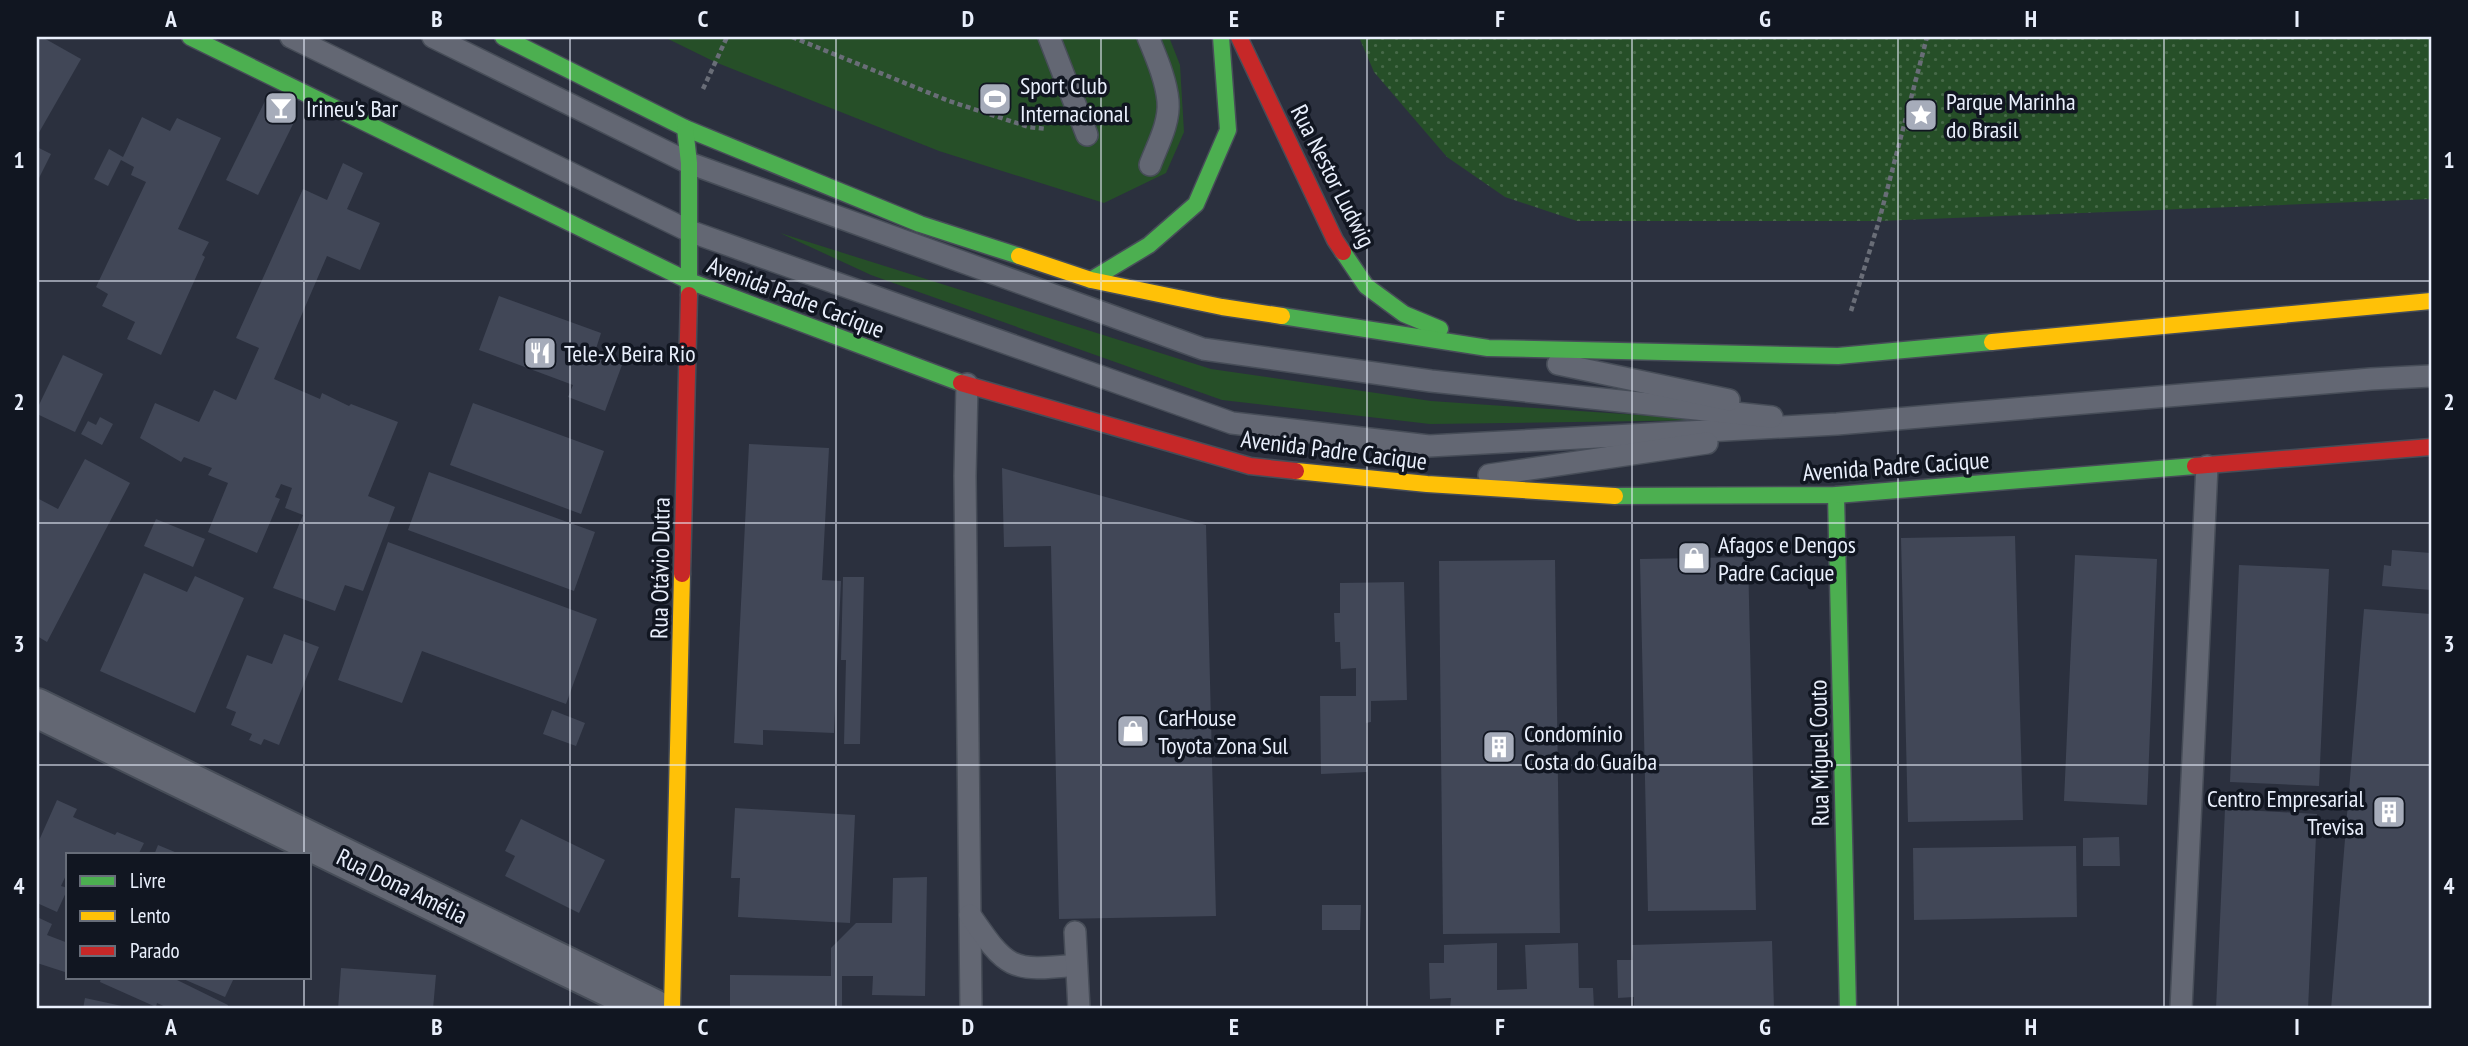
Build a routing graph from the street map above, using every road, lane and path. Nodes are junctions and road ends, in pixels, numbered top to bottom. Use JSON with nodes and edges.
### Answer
{"nodes":[{"id":1,"x":190,"y":37,"type":"edge"},
{"id":2,"x":291,"y":37,"type":"edge"},
{"id":3,"x":433,"y":37,"type":"edge"},
{"id":4,"x":503,"y":37,"type":"edge"},
{"id":5,"x":727,"y":37,"type":"edge"},
{"id":6,"x":792,"y":37,"type":"edge"},
{"id":7,"x":1049,"y":37,"type":"edge"},
{"id":8,"x":1148,"y":37,"type":"edge"},
{"id":9,"x":1221,"y":37,"type":"edge"},
{"id":10,"x":1239,"y":37,"type":"edge"},
{"id":11,"x":1927,"y":37,"type":"edge"},
{"id":12,"x":685,"y":128,"type":"junction"},
{"id":13,"x":1087,"y":135,"type":"joint"},
{"id":14,"x":689,"y":163,"type":"junction"},
{"id":15,"x":1150,"y":166,"type":"dead end"},
{"id":16,"x":689,"y":231,"type":"junction"},
{"id":17,"x":1091,"y":280,"type":"junction"},
{"id":18,"x":689,"y":281,"type":"junction"},
{"id":19,"x":2431,"y":301,"type":"edge"},
{"id":20,"x":1488,"y":348,"type":"junction"},
{"id":21,"x":1838,"y":356,"type":"junction"},
{"id":22,"x":2431,"y":369,"type":"edge"},
{"id":23,"x":2431,"y":376,"type":"edge"},
{"id":24,"x":2371,"y":379,"type":"junction"},
{"id":25,"x":967,"y":384,"type":"junction"},
{"id":26,"x":1837,"y":424,"type":"junction"},
{"id":27,"x":2431,"y":447,"type":"edge"},
{"id":28,"x":2207,"y":466,"type":"junction"},
{"id":29,"x":1427,"y":484,"type":"junction"},
{"id":30,"x":1836,"y":495,"type":"junction"},
{"id":31,"x":37,"y":708,"type":"edge"},
{"id":32,"x":970,"y":915,"type":"junction"},
{"id":33,"x":1075,"y":932,"type":"dead end"},
{"id":34,"x":1076,"y":965,"type":"junction"},
{"id":35,"x":654,"y":1009,"type":"edge"},
{"id":36,"x":672,"y":1009,"type":"edge"},
{"id":37,"x":971,"y":1009,"type":"edge"},
{"id":38,"x":1079,"y":1009,"type":"edge"},
{"id":39,"x":1848,"y":1009,"type":"edge"},
{"id":40,"x":2181,"y":1009,"type":"edge"}],
"edges":[{"from":1,"to":18,"type":"main road","name":"Avenida Padre Cacique"},
{"from":2,"to":16,"type":"lane"},
{"from":3,"to":14,"type":"lane"},
{"from":4,"to":12,"type":"main road"},
{"from":5,"to":12,"type":"path"},
{"from":6,"to":13,"type":"path"},
{"from":7,"to":13,"type":"lane"},
{"from":8,"to":15,"type":"lane"},
{"from":9,"to":17,"type":"main road"},
{"from":10,"to":20,"type":"main road","name":"Rua Nestor Ludwig"},
{"from":11,"to":21,"type":"path"},
{"from":12,"to":14,"type":"main road","name":"Rua Otávio Dutra"},
{"from":12,"to":17,"type":"main road"},
{"from":14,"to":16,"type":"main road","name":"Rua Otávio Dutra"},
{"from":14,"to":26,"type":"lane"},
{"from":16,"to":18,"type":"main road","name":"Rua Otávio Dutra"},
{"from":16,"to":26,"type":"lane"},
{"from":17,"to":20,"type":"main road"},
{"from":18,"to":25,"type":"main road","name":"Avenida Padre Cacique"},
{"from":18,"to":36,"type":"main road","name":"Rua Otávio Dutra"},
{"from":19,"to":21,"type":"main road"},
{"from":20,"to":21,"type":"main road"},
{"from":20,"to":26,"type":"lane"},
{"from":22,"to":24,"type":"lane"},
{"from":23,"to":24,"type":"lane"},
{"from":24,"to":26,"type":"lane"},
{"from":25,"to":29,"type":"main road","name":"Avenida Padre Cacique"},
{"from":25,"to":32,"type":"lane"},
{"from":26,"to":29,"type":"lane"},
{"from":27,"to":28,"type":"main road","name":"Avenida Padre Cacique"},
{"from":28,"to":30,"type":"main road","name":"Avenida Padre Cacique"},
{"from":28,"to":40,"type":"lane"},
{"from":29,"to":30,"type":"main road","name":"Avenida Padre Cacique"},
{"from":30,"to":39,"type":"main road","name":"Rua Miguel Couto"},
{"from":31,"to":35,"type":"street","name":"Rua Dona Amélia"},
{"from":32,"to":34,"type":"lane"},
{"from":32,"to":37,"type":"lane"},
{"from":33,"to":34,"type":"lane"},
{"from":34,"to":38,"type":"lane"}]}
